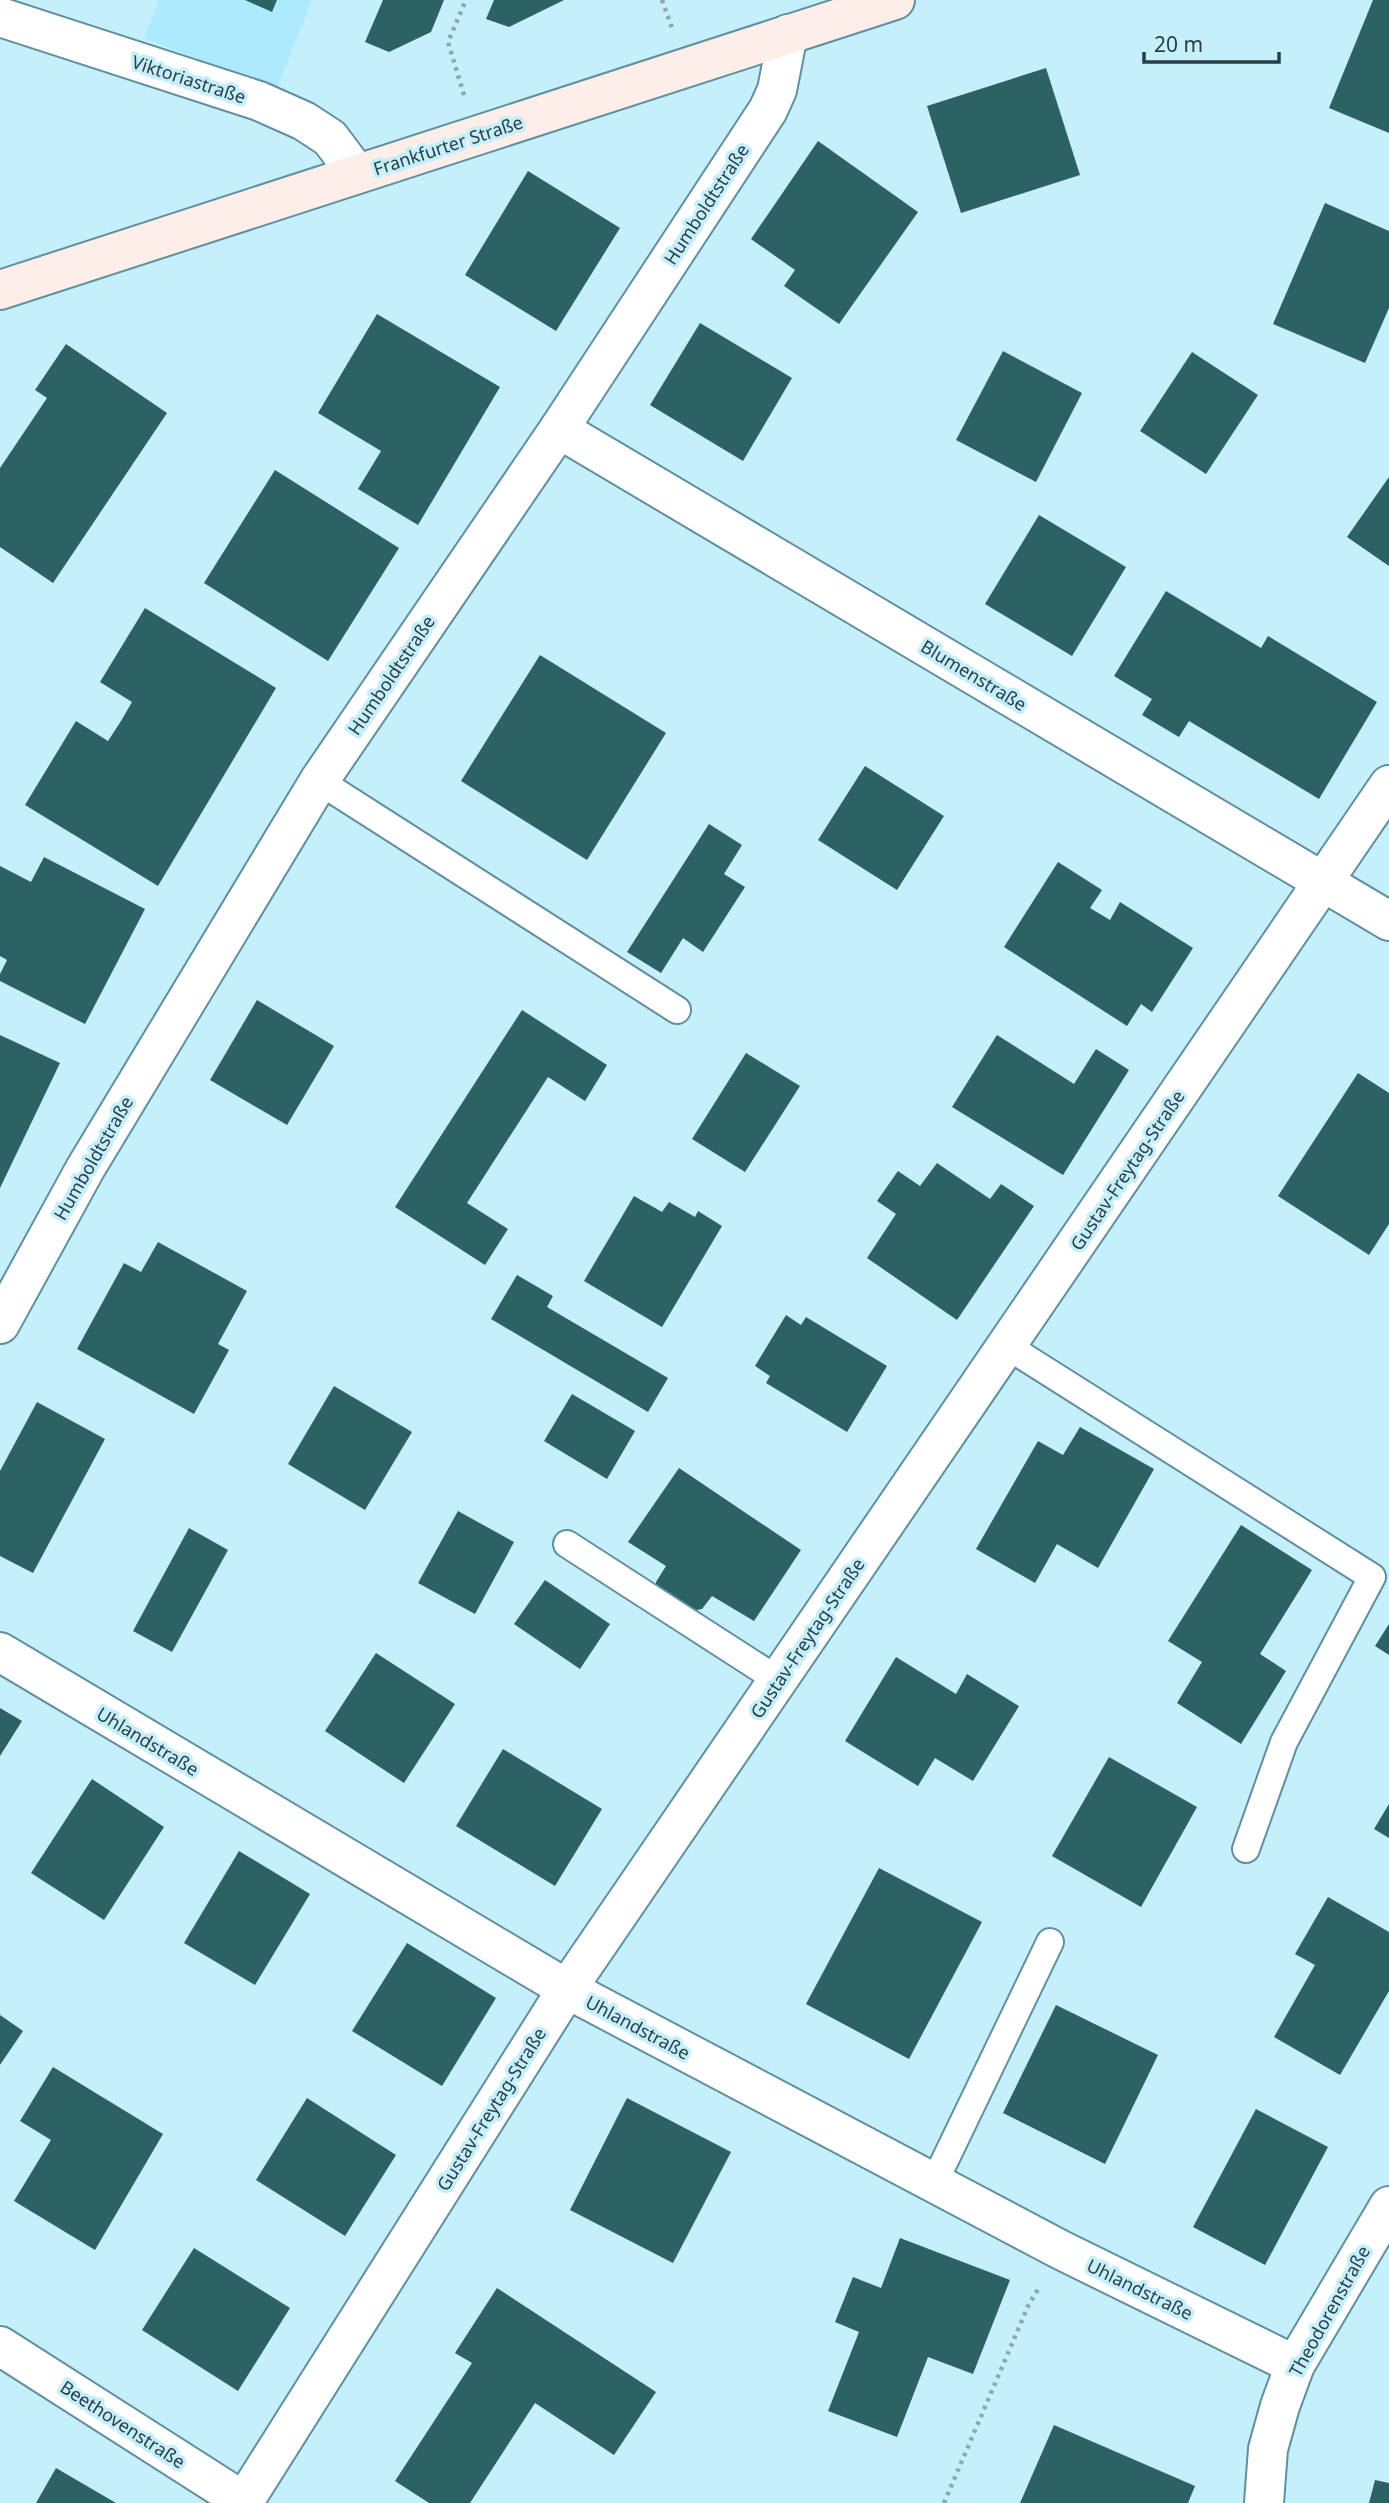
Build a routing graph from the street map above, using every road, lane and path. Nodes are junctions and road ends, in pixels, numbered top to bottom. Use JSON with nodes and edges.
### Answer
{"nodes":[{"id":1,"x":466,"y":0,"type":"edge"},
{"id":2,"x":662,"y":0,"type":"edge"},
{"id":3,"x":895,"y":0,"type":"edge"},
{"id":4,"x":0,"y":17,"type":"edge"},
{"id":5,"x":813,"y":20,"type":"edge"},
{"id":6,"x":673,"y":32,"type":"dead end"},
{"id":7,"x":465,"y":96,"type":"dead end"},
{"id":8,"x":357,"y":174,"type":"junction"},
{"id":9,"x":0,"y":290,"type":"edge"},
{"id":10,"x":559,"y":429,"type":"junction"},
{"id":11,"x":319,"y":781,"type":"junction"},
{"id":12,"x":1389,"y":785,"type":"edge"},
{"id":13,"x":1324,"y":882,"type":"junction"},
{"id":14,"x":1389,"y":921,"type":"edge"},
{"id":15,"x":677,"y":1010,"type":"dead end"},
{"id":16,"x":0,"y":1324,"type":"edge"},
{"id":17,"x":1007,"y":1346,"type":"junction"},
{"id":18,"x":567,"y":1544,"type":"dead end"},
{"id":19,"x":0,"y":1652,"type":"edge"},
{"id":20,"x":778,"y":1680,"type":"junction"},
{"id":21,"x":1245,"y":1849,"type":"dead end"},
{"id":22,"x":1050,"y":1942,"type":"dead end"},
{"id":23,"x":567,"y":1989,"type":"junction"},
{"id":24,"x":934,"y":2183,"type":"junction"},
{"id":25,"x":1389,"y":2206,"type":"edge"},
{"id":26,"x":1029,"y":2304,"type":"dead end"},
{"id":27,"x":0,"y":2346,"type":"edge"},
{"id":28,"x":1296,"y":2365,"type":"junction"},
{"id":29,"x":244,"y":2502,"type":"edge"},
{"id":30,"x":944,"y":2503,"type":"edge"},
{"id":31,"x":1264,"y":2503,"type":"edge"}],
"edges":[{"from":1,"to":7,"type":"path"},
{"from":2,"to":6,"type":"path"},
{"from":3,"to":5,"type":"main road","name":"Frankfurter Straße"},
{"from":4,"to":8,"type":"street","name":"Viktoriastraße"},
{"from":5,"to":8,"type":"main road","name":"Frankfurter Straße"},
{"from":5,"to":10,"type":"street","name":"Humboldtstraße"},
{"from":8,"to":9,"type":"main road","name":"Frankfurter Straße"},
{"from":10,"to":11,"type":"street","name":"Humboldtstraße"},
{"from":10,"to":13,"type":"street","name":"Blumenstraße"},
{"from":11,"to":15,"type":"lane"},
{"from":11,"to":16,"type":"street","name":"Humboldtstraße"},
{"from":12,"to":13,"type":"street","name":"Gustav-Freytag-Straße"},
{"from":13,"to":14,"type":"street","name":"Blumenstraße"},
{"from":13,"to":17,"type":"street","name":"Gustav-Freytag-Straße"},
{"from":17,"to":20,"type":"street","name":"Gustav-Freytag-Straße"},
{"from":17,"to":21,"type":"lane"},
{"from":18,"to":20,"type":"lane"},
{"from":19,"to":23,"type":"street","name":"Uhlandstraße"},
{"from":20,"to":23,"type":"street","name":"Gustav-Freytag-Straße"},
{"from":22,"to":24,"type":"lane"},
{"from":23,"to":24,"type":"street","name":"Uhlandstraße"},
{"from":23,"to":29,"type":"street","name":"Gustav-Freytag-Straße"},
{"from":24,"to":28,"type":"street","name":"Uhlandstraße"},
{"from":25,"to":28,"type":"street","name":"Theodorenstraße"},
{"from":26,"to":30,"type":"path"},
{"from":27,"to":29,"type":"street","name":"Beethovenstraße"},
{"from":28,"to":31,"type":"street","name":"Theodorenstraße"}]}
